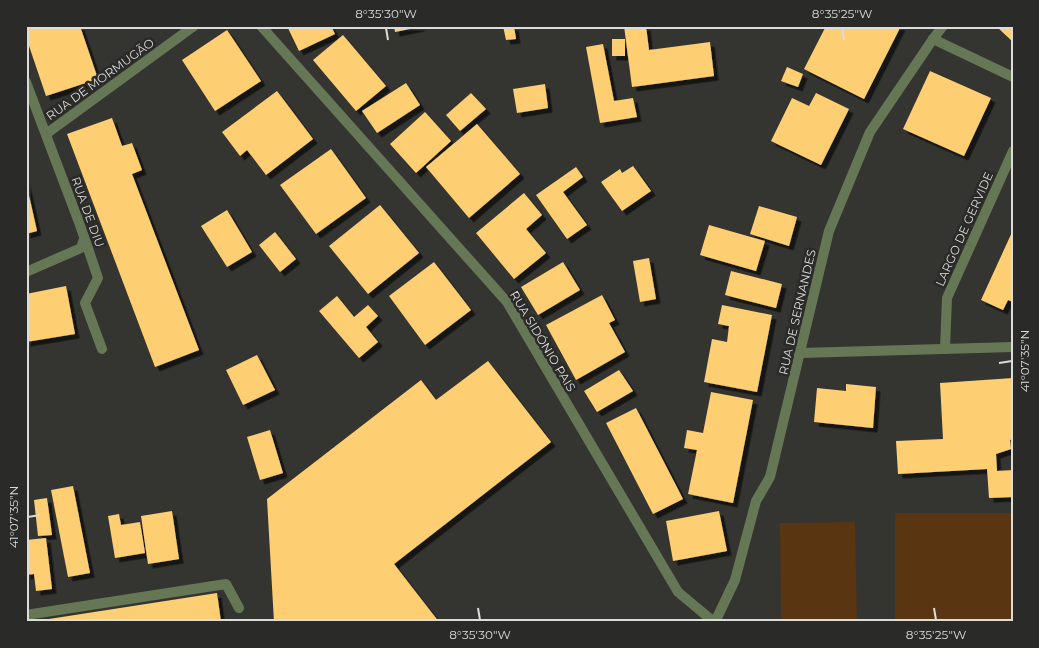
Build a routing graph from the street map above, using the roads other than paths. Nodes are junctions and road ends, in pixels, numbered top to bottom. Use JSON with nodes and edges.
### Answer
{"nodes":[{"id":1,"x":194,"y":26,"type":"edge"},
{"id":2,"x":261,"y":26,"type":"edge"},
{"id":3,"x":943,"y":26,"type":"edge"},
{"id":4,"x":933,"y":39,"type":"junction"},
{"id":5,"x":1013,"y":77,"type":"edge"},
{"id":6,"x":26,"y":82,"type":"edge"},
{"id":7,"x":46,"y":134,"type":"junction"},
{"id":8,"x":1013,"y":151,"type":"edge"},
{"id":9,"x":84,"y":239,"type":"junction"},
{"id":10,"x":26,"y":272,"type":"edge"},
{"id":11,"x":1013,"y":347,"type":"edge"},
{"id":12,"x":102,"y":349,"type":"dead end"},
{"id":13,"x":944,"y":349,"type":"junction"},
{"id":14,"x":800,"y":353,"type":"junction"},
{"id":15,"x":239,"y":608,"type":"dead end"},
{"id":16,"x":26,"y":615,"type":"edge"},
{"id":17,"x":715,"y":622,"type":"edge"}],
"edges":[{"from":1,"to":7,"type":"street","name":"RUA DE MORMUGÃO"},
{"from":2,"to":17,"type":"street","name":"RUA SIDÓNIO PAIS"},
{"from":3,"to":4,"type":"street","name":"RUA DE SERNANDES"},
{"from":4,"to":5,"type":"street"},
{"from":4,"to":14,"type":"street","name":"RUA DE SERNANDES"},
{"from":6,"to":7,"type":"street","name":"RUA DE DIU"},
{"from":7,"to":9,"type":"street","name":"RUA DE DIU"},
{"from":8,"to":13,"type":"street","name":"LARGO DE GERVIDE"},
{"from":9,"to":10,"type":"street"},
{"from":9,"to":12,"type":"street","name":"RUA DE DIU"},
{"from":11,"to":13,"type":"street"},
{"from":13,"to":14,"type":"street"},
{"from":14,"to":17,"type":"street","name":"RUA DE SERNANDES"},
{"from":15,"to":16,"type":"street"}]}
